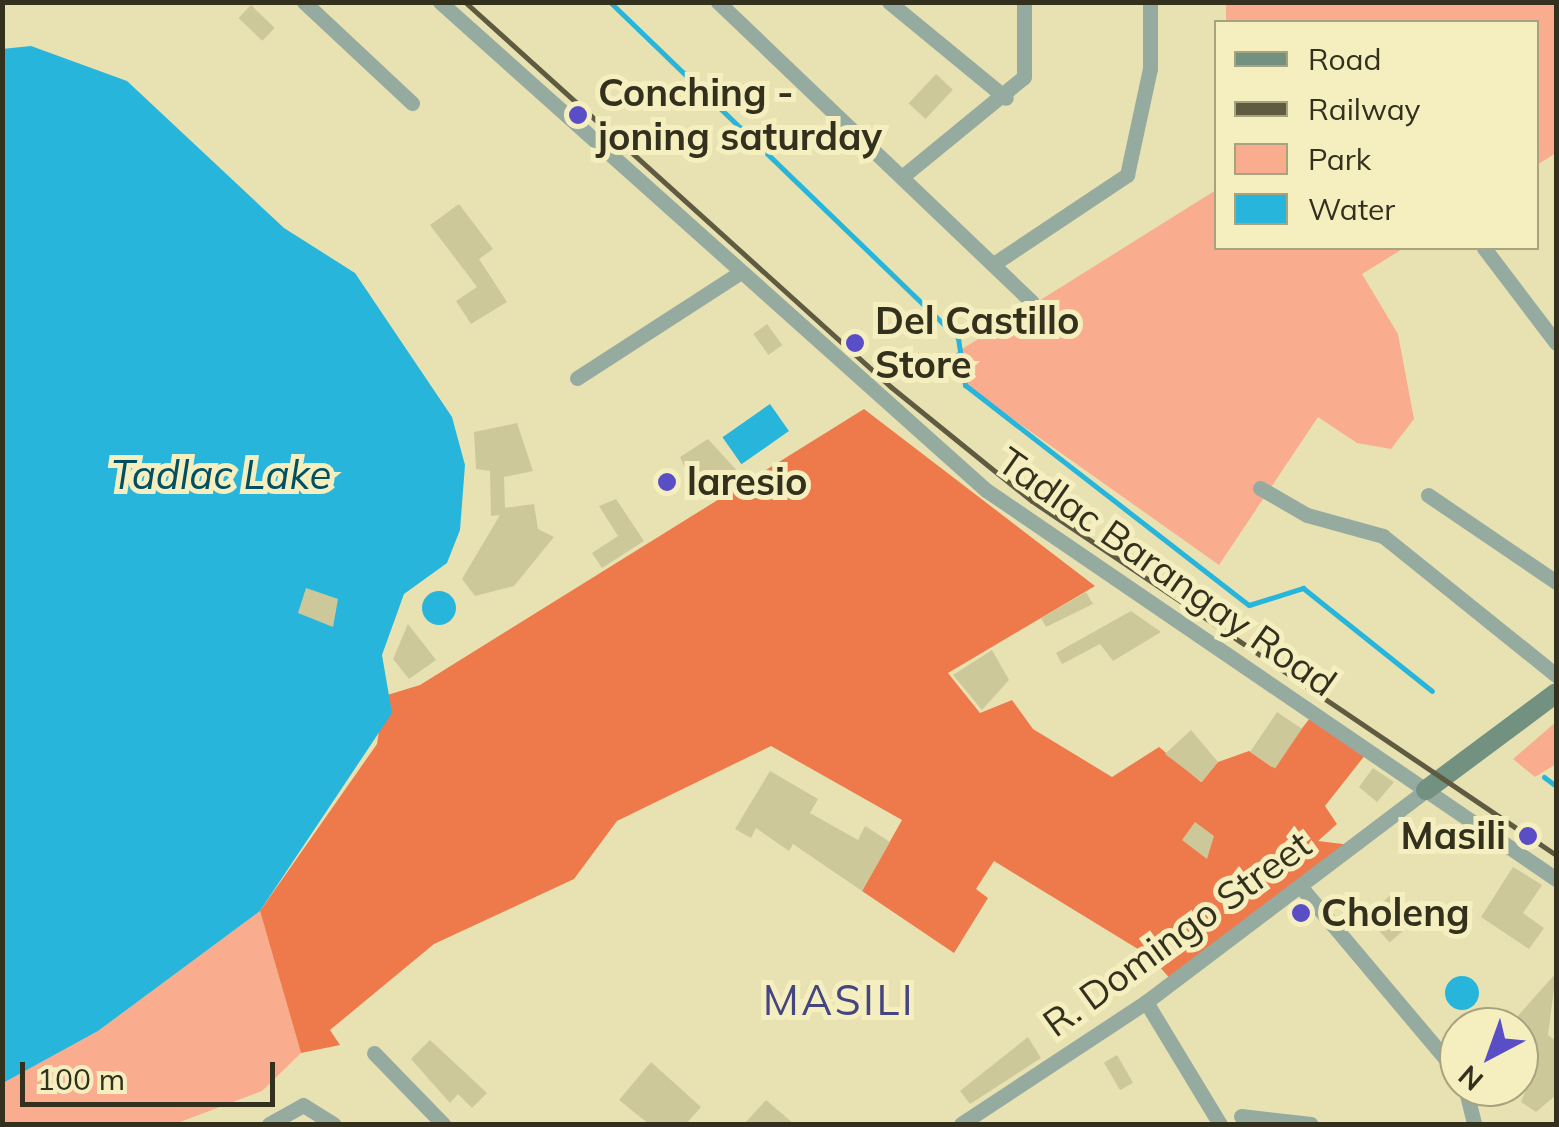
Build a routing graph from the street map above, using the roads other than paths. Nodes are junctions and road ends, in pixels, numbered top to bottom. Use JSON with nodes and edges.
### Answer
{"nodes":[{"id":1,"x":304,"y":2,"type":"edge"},
{"id":2,"x":440,"y":2,"type":"edge"},
{"id":3,"x":718,"y":2,"type":"edge"},
{"id":4,"x":889,"y":2,"type":"edge"},
{"id":5,"x":1024,"y":2,"type":"edge"},
{"id":6,"x":1150,"y":2,"type":"edge"},
{"id":7,"x":1006,"y":98,"type":"junction"},
{"id":8,"x":412,"y":103,"type":"dead end"},
{"id":9,"x":903,"y":176,"type":"junction"},
{"id":10,"x":1486,"y":250,"type":"edge"},
{"id":11,"x":995,"y":263,"type":"junction"},
{"id":12,"x":738,"y":274,"type":"junction"},
{"id":13,"x":1032,"y":302,"type":"dead end"},
{"id":14,"x":1556,"y":343,"type":"edge"},
{"id":15,"x":577,"y":378,"type":"dead end"},
{"id":16,"x":1260,"y":488,"type":"dead end"},
{"id":17,"x":1428,"y":495,"type":"dead end"},
{"id":18,"x":1556,"y":582,"type":"edge"},
{"id":19,"x":1556,"y":675,"type":"edge"},
{"id":20,"x":1556,"y":692,"type":"edge"},
{"id":21,"x":1426,"y":790,"type":"junction"},
{"id":22,"x":1556,"y":879,"type":"edge"},
{"id":23,"x":1300,"y":886,"type":"junction"},
{"id":24,"x":1146,"y":1002,"type":"junction"},
{"id":25,"x":1439,"y":1051,"type":"edge"},
{"id":26,"x":374,"y":1053,"type":"dead end"},
{"id":27,"x":1240,"y":1116,"type":"dead end"},
{"id":28,"x":270,"y":1124,"type":"edge"},
{"id":29,"x":334,"y":1124,"type":"edge"},
{"id":30,"x":443,"y":1124,"type":"edge"},
{"id":31,"x":961,"y":1124,"type":"edge"},
{"id":32,"x":1220,"y":1124,"type":"edge"},
{"id":33,"x":1311,"y":1124,"type":"edge"}],
"edges":[{"from":1,"to":8,"type":"street"},
{"from":2,"to":12,"type":"street","name":"Tadlac Barangay Road"},
{"from":3,"to":9,"type":"street"},
{"from":4,"to":7,"type":"street"},
{"from":5,"to":7,"type":"street"},
{"from":6,"to":11,"type":"street"},
{"from":7,"to":9,"type":"street"},
{"from":9,"to":11,"type":"street"},
{"from":10,"to":14,"type":"street"},
{"from":11,"to":13,"type":"street"},
{"from":12,"to":15,"type":"street"},
{"from":12,"to":21,"type":"street","name":"Tadlac Barangay Road"},
{"from":16,"to":19,"type":"street"},
{"from":17,"to":18,"type":"street"},
{"from":20,"to":21,"type":"street"},
{"from":21,"to":22,"type":"street","name":"Tadlac Barangay Road"},
{"from":21,"to":23,"type":"street","name":"R. Domingo Street"},
{"from":23,"to":24,"type":"street","name":"R. Domingo Street"},
{"from":23,"to":25,"type":"street"},
{"from":24,"to":31,"type":"street","name":"R. Domingo Street"},
{"from":24,"to":32,"type":"street"},
{"from":26,"to":30,"type":"street"},
{"from":27,"to":33,"type":"street"},
{"from":28,"to":29,"type":"street"}]}
